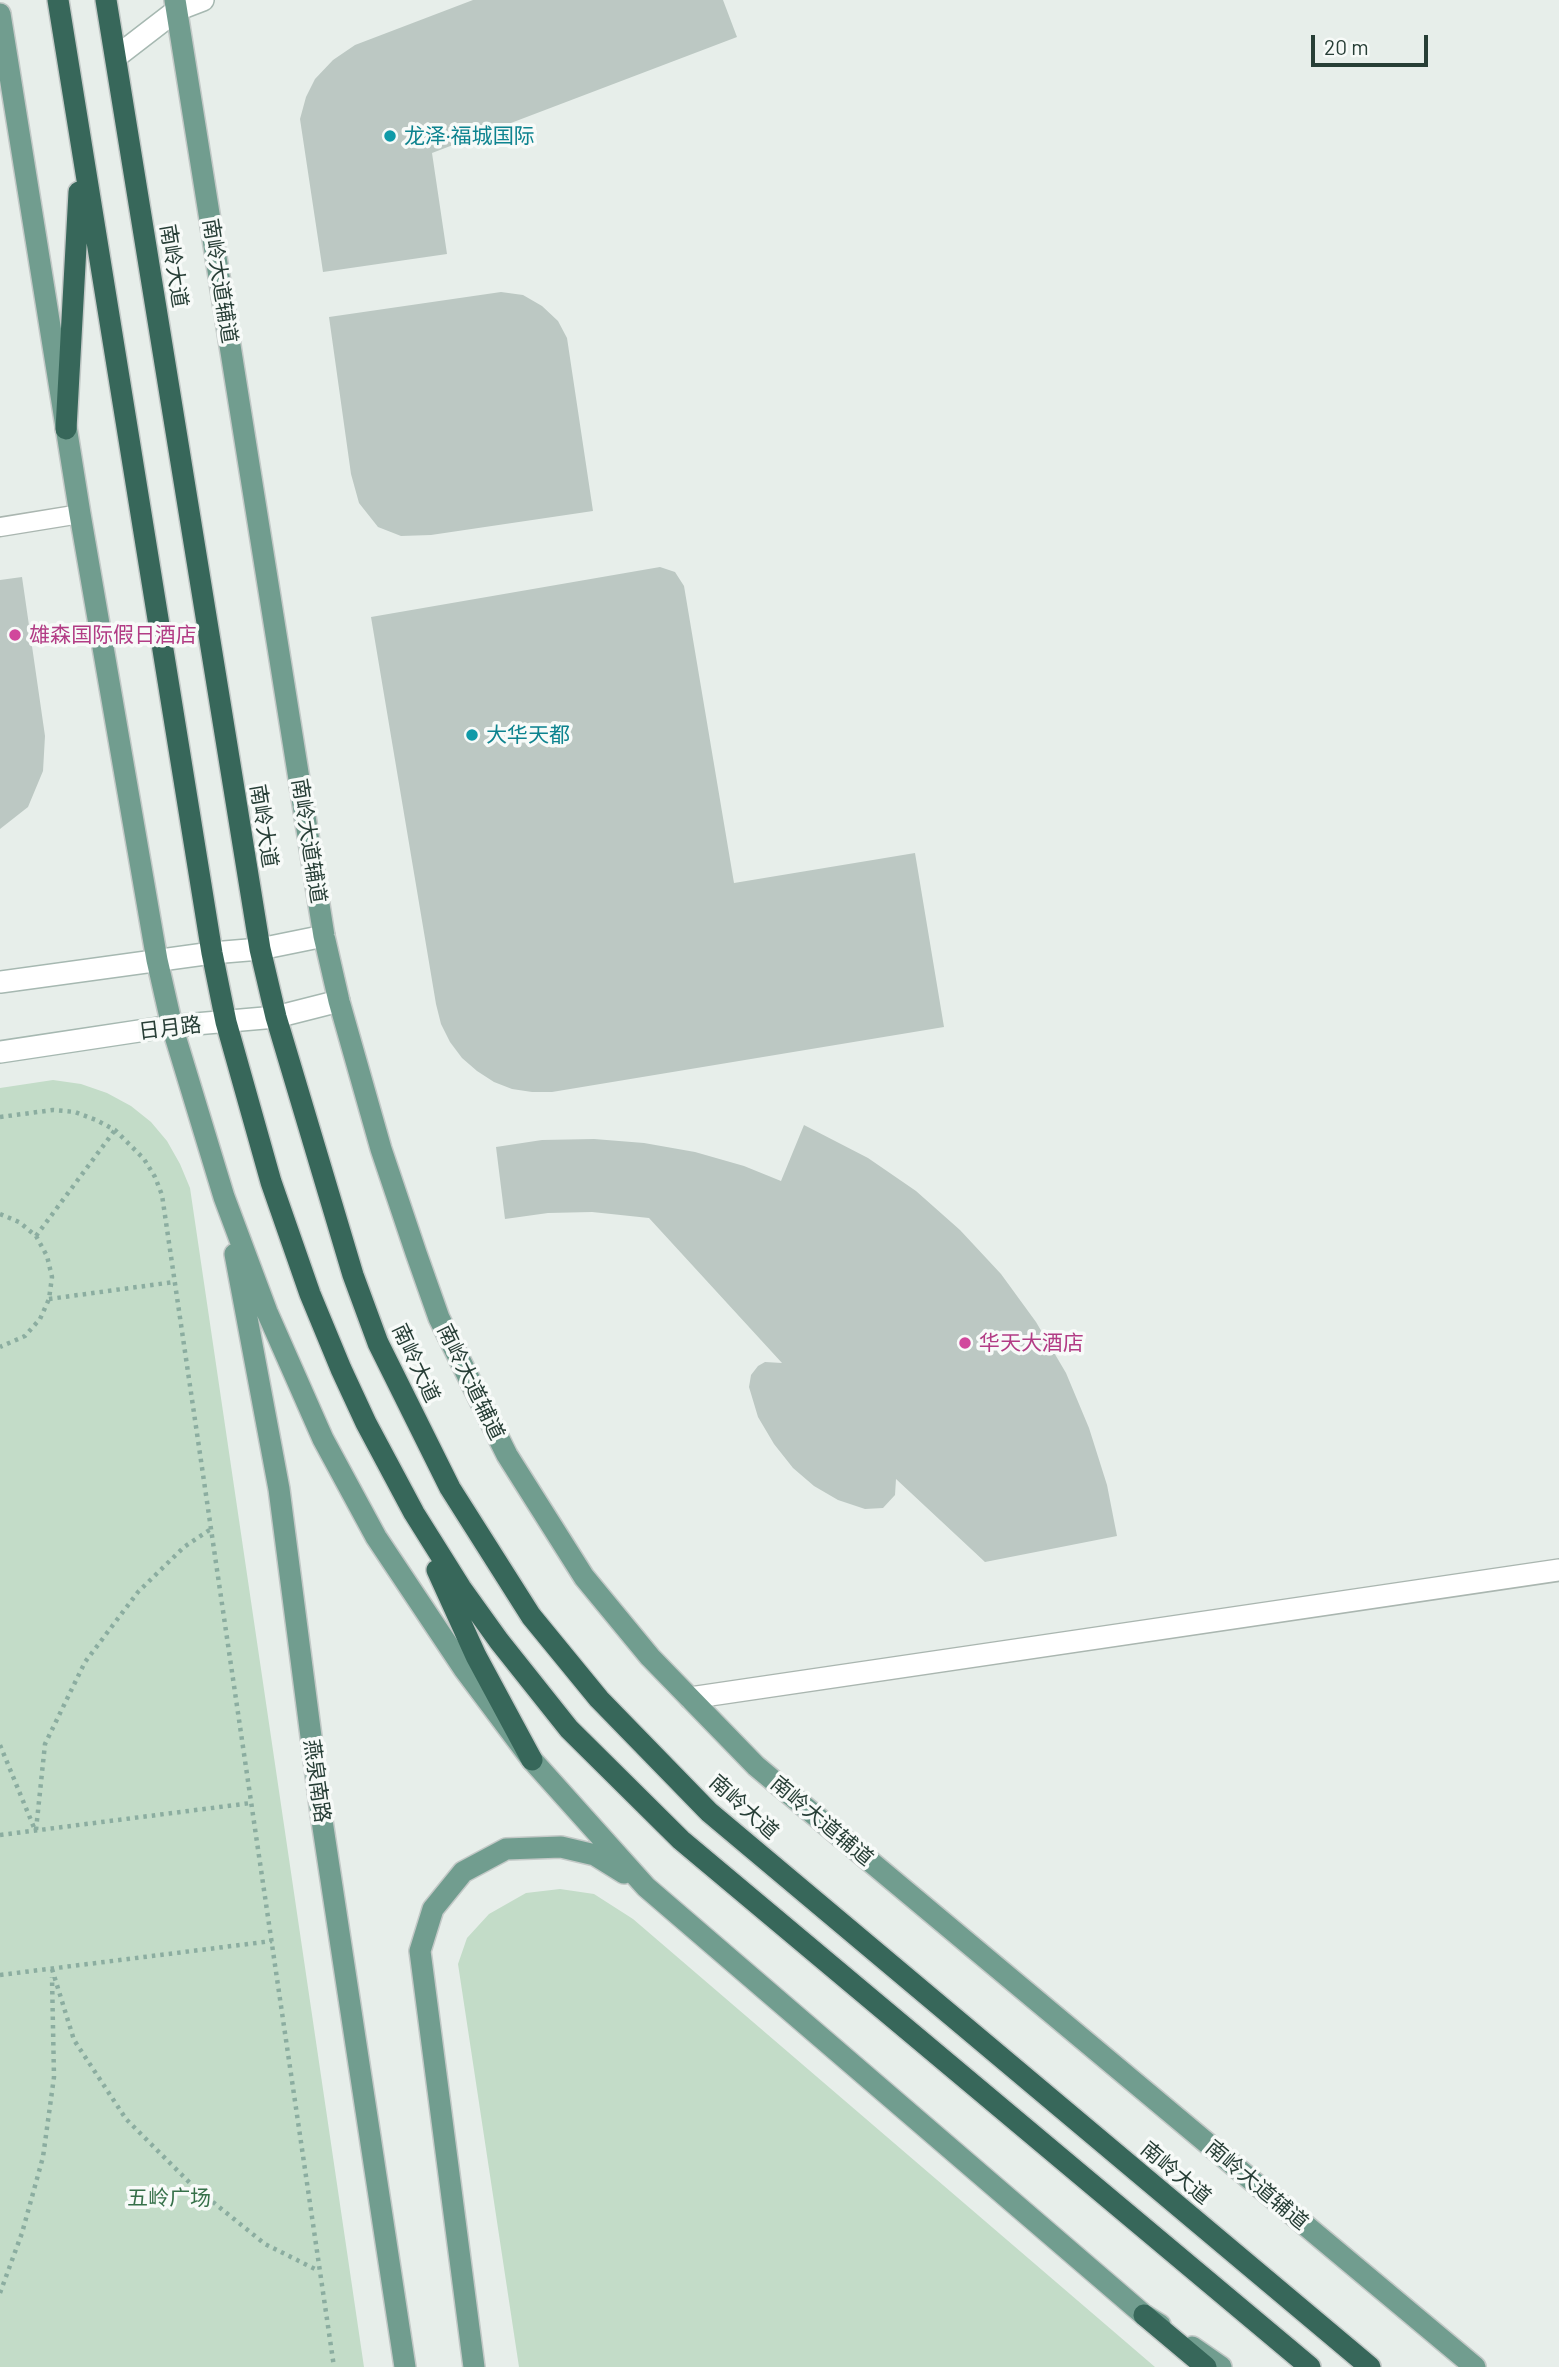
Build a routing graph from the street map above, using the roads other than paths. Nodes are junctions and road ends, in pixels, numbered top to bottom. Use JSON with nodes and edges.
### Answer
{"nodes":[{"id":1,"x":58,"y":0,"type":"edge"},
{"id":2,"x":106,"y":0,"type":"edge"},
{"id":3,"x":203,"y":0,"type":"edge"},
{"id":4,"x":176,"y":5,"type":"edge"},
{"id":5,"x":0,"y":14,"type":"edge"},
{"id":6,"x":116,"y":57,"type":"junction"},
{"id":7,"x":82,"y":151,"type":"junction"},
{"id":8,"x":66,"y":429,"type":"junction"},
{"id":9,"x":80,"y":514,"type":"junction"},
{"id":10,"x":0,"y":527,"type":"edge"},
{"id":11,"x":324,"y":936,"type":"junction"},
{"id":12,"x":260,"y":949,"type":"junction"},
{"id":13,"x":212,"y":953,"type":"junction"},
{"id":14,"x":157,"y":960,"type":"junction"},
{"id":15,"x":0,"y":982,"type":"edge"},
{"id":16,"x":339,"y":1001,"type":"junction"},
{"id":17,"x":275,"y":1017,"type":"junction"},
{"id":18,"x":226,"y":1022,"type":"junction"},
{"id":19,"x":172,"y":1026,"type":"junction"},
{"id":20,"x":0,"y":1052,"type":"edge"},
{"id":21,"x":224,"y":1197,"type":"junction"},
{"id":22,"x":414,"y":1513,"type":"junction"},
{"id":23,"x":1559,"y":1570,"type":"edge"},
{"id":24,"x":690,"y":1698,"type":"junction"},
{"id":25,"x":532,"y":1760,"type":"junction"},
{"id":26,"x":646,"y":1887,"type":"junction"},
{"id":27,"x":1144,"y":2315,"type":"junction"},
{"id":28,"x":405,"y":2367,"type":"edge"},
{"id":29,"x":474,"y":2367,"type":"edge"},
{"id":30,"x":1206,"y":2367,"type":"edge"},
{"id":31,"x":1221,"y":2367,"type":"edge"},
{"id":32,"x":1310,"y":2367,"type":"edge"},
{"id":33,"x":1370,"y":2367,"type":"edge"},
{"id":34,"x":1475,"y":2367,"type":"edge"}],
"edges":[{"from":1,"to":7,"type":"highway"},
{"from":2,"to":6,"type":"highway","name":"南岭大道"},
{"from":3,"to":4,"type":"street"},
{"from":4,"to":6,"type":"street"},
{"from":4,"to":11,"type":"main road","name":"南岭大道辅道"},
{"from":5,"to":8,"type":"main road"},
{"from":6,"to":12,"type":"highway","name":"南岭大道"},
{"from":7,"to":8,"type":"highway"},
{"from":7,"to":13,"type":"highway"},
{"from":8,"to":9,"type":"main road"},
{"from":9,"to":10,"type":"lane"},
{"from":9,"to":14,"type":"main road"},
{"from":11,"to":12,"type":"street"},
{"from":11,"to":16,"type":"main road","name":"南岭大道辅道"},
{"from":12,"to":13,"type":"street"},
{"from":12,"to":17,"type":"highway","name":"南岭大道"},
{"from":13,"to":14,"type":"street"},
{"from":13,"to":18,"type":"highway"},
{"from":14,"to":15,"type":"street"},
{"from":14,"to":19,"type":"main road"},
{"from":16,"to":17,"type":"street","name":"日月路"},
{"from":16,"to":24,"type":"main road","name":"南岭大道辅道"},
{"from":17,"to":18,"type":"street","name":"日月路"},
{"from":17,"to":33,"type":"highway","name":"南岭大道"},
{"from":18,"to":19,"type":"street","name":"日月路"},
{"from":18,"to":22,"type":"highway"},
{"from":19,"to":20,"type":"street","name":"日月路"},
{"from":19,"to":21,"type":"main road"},
{"from":21,"to":25,"type":"main road"},
{"from":21,"to":28,"type":"main road","name":"燕泉南路"},
{"from":22,"to":25,"type":"highway"},
{"from":22,"to":32,"type":"highway"},
{"from":23,"to":24,"type":"street"},
{"from":24,"to":34,"type":"main road","name":"南岭大道辅道"},
{"from":25,"to":26,"type":"main road"},
{"from":26,"to":27,"type":"main road"},
{"from":26,"to":29,"type":"main road"},
{"from":27,"to":30,"type":"highway"},
{"from":27,"to":31,"type":"main road"}]}
